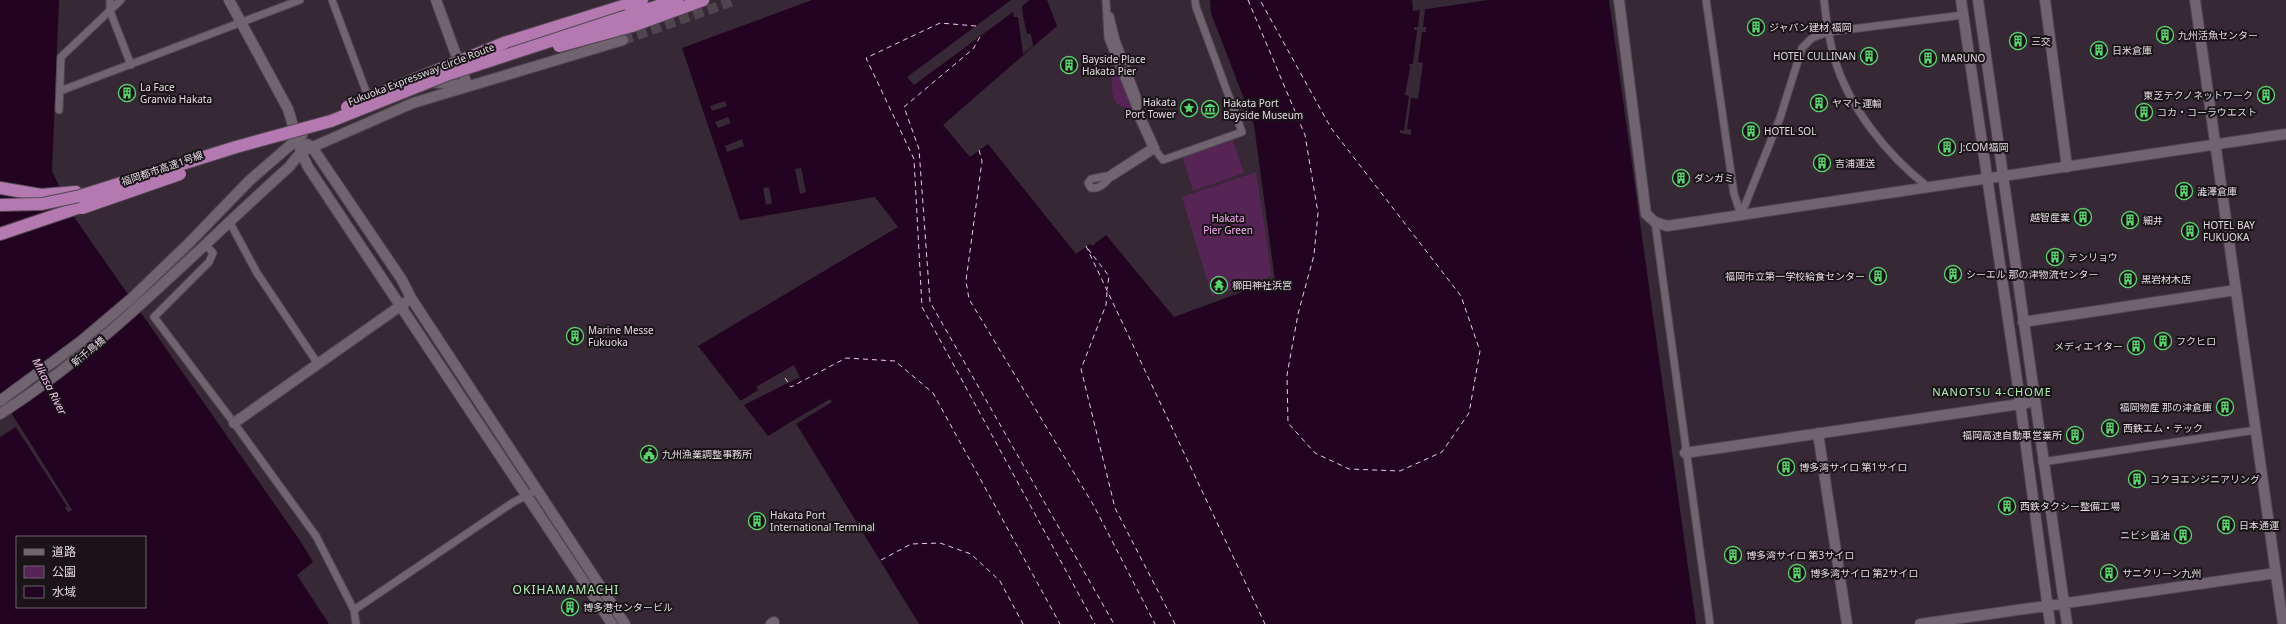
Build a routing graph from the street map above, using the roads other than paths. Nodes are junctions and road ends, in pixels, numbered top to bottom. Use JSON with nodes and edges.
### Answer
{"nodes":[{"id":1,"x":110,"y":0,"type":"edge"},
{"id":2,"x":122,"y":0,"type":"edge"},
{"id":3,"x":229,"y":0,"type":"edge"},
{"id":4,"x":300,"y":0,"type":"edge"},
{"id":5,"x":332,"y":0,"type":"edge"},
{"id":6,"x":436,"y":0,"type":"edge"},
{"id":7,"x":616,"y":0,"type":"edge"},
{"id":8,"x":642,"y":0,"type":"edge"},
{"id":9,"x":677,"y":0,"type":"edge"},
{"id":10,"x":703,"y":0,"type":"edge"},
{"id":11,"x":1106,"y":0,"type":"edge"},
{"id":12,"x":1195,"y":0,"type":"edge"},
{"id":13,"x":1619,"y":0,"type":"edge"},
{"id":14,"x":1706,"y":0,"type":"edge"},
{"id":15,"x":1824,"y":0,"type":"edge"},
{"id":16,"x":1961,"y":0,"type":"edge"},
{"id":17,"x":1978,"y":0,"type":"edge"},
{"id":18,"x":2045,"y":0,"type":"edge"},
{"id":19,"x":2195,"y":0,"type":"edge"},
{"id":20,"x":110,"y":11,"type":"junction"},
{"id":21,"x":1963,"y":15,"type":"junction"},
{"id":22,"x":241,"y":22,"type":"junction"},
{"id":23,"x":1828,"y":32,"type":"junction"},
{"id":24,"x":623,"y":40,"type":"tunnel mouth"},
{"id":25,"x":504,"y":43,"type":"junction"},
{"id":26,"x":131,"y":64,"type":"junction"},
{"id":27,"x":449,"y":74,"type":"junction"},
{"id":28,"x":467,"y":85,"type":"junction"},
{"id":29,"x":60,"y":91,"type":"junction"},
{"id":30,"x":371,"y":104,"type":"junction"},
{"id":31,"x":59,"y":110,"type":"dead end"},
{"id":32,"x":1139,"y":115,"type":"joint"},
{"id":33,"x":331,"y":121,"type":"junction"},
{"id":34,"x":2286,"y":134,"type":"edge"},
{"id":35,"x":297,"y":137,"type":"junction"},
{"id":36,"x":254,"y":141,"type":"junction"},
{"id":37,"x":2215,"y":145,"type":"junction"},
{"id":38,"x":312,"y":147,"type":"junction"},
{"id":39,"x":1154,"y":148,"type":"junction"},
{"id":40,"x":301,"y":152,"type":"junction"},
{"id":41,"x":2067,"y":167,"type":"junction"},
{"id":42,"x":1112,"y":175,"type":"dead end"},
{"id":43,"x":2003,"y":176,"type":"junction"},
{"id":44,"x":1986,"y":179,"type":"junction"},
{"id":45,"x":1928,"y":187,"type":"junction"},
{"id":46,"x":0,"y":188,"type":"edge"},
{"id":47,"x":0,"y":205,"type":"edge"},
{"id":48,"x":1741,"y":215,"type":"junction"},
{"id":49,"x":230,"y":221,"type":"junction"},
{"id":50,"x":1654,"y":222,"type":"junction"},
{"id":51,"x":0,"y":235,"type":"edge"},
{"id":52,"x":205,"y":244,"type":"junction"},
{"id":53,"x":2236,"y":290,"type":"junction"},
{"id":54,"x":411,"y":298,"type":"junction"},
{"id":55,"x":401,"y":307,"type":"junction"},
{"id":56,"x":2023,"y":322,"type":"junction"},
{"id":57,"x":318,"y":364,"type":"junction"},
{"id":58,"x":0,"y":401,"type":"edge"},
{"id":59,"x":2035,"y":402,"type":"junction"},
{"id":60,"x":2020,"y":404,"type":"junction"},
{"id":61,"x":0,"y":414,"type":"edge"},
{"id":62,"x":234,"y":423,"type":"junction"},
{"id":63,"x":2256,"y":430,"type":"junction"},
{"id":64,"x":1818,"y":433,"type":"junction"},
{"id":65,"x":1685,"y":453,"type":"junction"},
{"id":66,"x":2042,"y":462,"type":"junction"},
{"id":67,"x":537,"y":490,"type":"junction"},
{"id":68,"x":525,"y":494,"type":"junction"},
{"id":69,"x":2276,"y":573,"type":"junction"},
{"id":70,"x":2064,"y":604,"type":"junction"},
{"id":71,"x":2048,"y":606,"type":"junction"},
{"id":72,"x":354,"y":610,"type":"junction"},
{"id":73,"x":356,"y":624,"type":"edge"},
{"id":74,"x":612,"y":624,"type":"edge"},
{"id":75,"x":625,"y":624,"type":"edge"},
{"id":76,"x":1710,"y":624,"type":"edge"},
{"id":77,"x":1847,"y":624,"type":"edge"},
{"id":78,"x":1920,"y":624,"type":"edge"},
{"id":79,"x":2050,"y":624,"type":"edge"},
{"id":80,"x":2067,"y":624,"type":"edge"},
{"id":81,"x":2283,"y":624,"type":"edge"}],
"edges":[{"from":1,"to":20,"type":"street"},
{"from":2,"to":20,"type":"street"},
{"from":3,"to":22,"type":"street"},
{"from":4,"to":22,"type":"street"},
{"from":5,"to":30,"type":"street"},
{"from":6,"to":28,"type":"street"},
{"from":7,"to":25,"type":"highway"},
{"from":8,"to":25,"type":"highway","name":"Fukuoka Expressway Circle Route"},
{"from":9,"to":27,"type":"highway","name":"Fukuoka Expressway Circle Route","bridge":true},
{"from":10,"to":27,"type":"highway","bridge":true},
{"from":11,"to":32,"type":"street"},
{"from":12,"to":39,"type":"street"},
{"from":13,"to":50,"type":"street"},
{"from":14,"to":48,"type":"street"},
{"from":15,"to":23,"type":"street"},
{"from":16,"to":21,"type":"street"},
{"from":17,"to":43,"type":"street"},
{"from":18,"to":41,"type":"street"},
{"from":19,"to":37,"type":"street"},
{"from":20,"to":26,"type":"street"},
{"from":20,"to":29,"type":"street"},
{"from":21,"to":23,"type":"street"},
{"from":21,"to":44,"type":"street"},
{"from":22,"to":26,"type":"street"},
{"from":22,"to":35,"type":"street"},
{"from":23,"to":45,"type":"street"},
{"from":23,"to":48,"type":"street"},
{"from":24,"to":28,"type":"street"},
{"from":25,"to":36,"type":"highway","name":"Fukuoka Expressway Circle Route","bridge":true},
{"from":26,"to":29,"type":"street"},
{"from":27,"to":33,"type":"highway","name":"Fukuoka Expressway Circle Route","bridge":true},
{"from":28,"to":30,"type":"street","name":"新千鳥橋"},
{"from":28,"to":38,"type":"street"},
{"from":29,"to":31,"type":"street"},
{"from":30,"to":35,"type":"street","name":"新千鳥橋"},
{"from":32,"to":39,"type":"street"},
{"from":33,"to":47,"type":"highway","name":"Fukuoka Expressway Circle Route","bridge":true},
{"from":33,"to":51,"type":"highway","name":"福岡都市高速1号線","bridge":true},
{"from":34,"to":37,"type":"street"},
{"from":35,"to":38,"type":"street"},
{"from":35,"to":40,"type":"street"},
{"from":35,"to":58,"type":"street","name":"新千鳥橋"},
{"from":36,"to":46,"type":"highway","name":"Fukuoka Expressway Circle Route","bridge":true},
{"from":36,"to":51,"type":"highway","name":"Fukuoka Expressway Circle Route","bridge":true},
{"from":37,"to":41,"type":"street"},
{"from":37,"to":53,"type":"street"},
{"from":38,"to":40,"type":"street"},
{"from":38,"to":54,"type":"street"},
{"from":39,"to":42,"type":"street"},
{"from":40,"to":49,"type":"street","name":"新千鳥橋"},
{"from":40,"to":55,"type":"street"},
{"from":41,"to":43,"type":"street"},
{"from":43,"to":44,"type":"street"},
{"from":43,"to":56,"type":"street"},
{"from":44,"to":45,"type":"street"},
{"from":44,"to":60,"type":"street"},
{"from":45,"to":48,"type":"street"},
{"from":48,"to":50,"type":"street"},
{"from":49,"to":52,"type":"street","name":"新千鳥橋"},
{"from":49,"to":57,"type":"street"},
{"from":50,"to":65,"type":"street"},
{"from":52,"to":61,"type":"street","name":"新千鳥橋"},
{"from":52,"to":62,"type":"street"},
{"from":53,"to":56,"type":"street"},
{"from":53,"to":63,"type":"street"},
{"from":54,"to":55,"type":"street"},
{"from":54,"to":67,"type":"street"},
{"from":55,"to":57,"type":"street"},
{"from":55,"to":68,"type":"street"},
{"from":56,"to":59,"type":"street"},
{"from":57,"to":62,"type":"street"},
{"from":59,"to":60,"type":"street"},
{"from":59,"to":66,"type":"street"},
{"from":60,"to":64,"type":"street"},
{"from":60,"to":71,"type":"street"},
{"from":62,"to":72,"type":"street"},
{"from":63,"to":66,"type":"street"},
{"from":63,"to":69,"type":"street"},
{"from":64,"to":65,"type":"street"},
{"from":64,"to":77,"type":"street"},
{"from":65,"to":76,"type":"street"},
{"from":66,"to":70,"type":"street"},
{"from":67,"to":68,"type":"street"},
{"from":67,"to":75,"type":"street"},
{"from":68,"to":72,"type":"street"},
{"from":68,"to":74,"type":"street"},
{"from":69,"to":70,"type":"street"},
{"from":69,"to":81,"type":"street"},
{"from":70,"to":71,"type":"street"},
{"from":70,"to":80,"type":"street"},
{"from":71,"to":78,"type":"street"},
{"from":71,"to":79,"type":"street"},
{"from":72,"to":73,"type":"street"}]}
